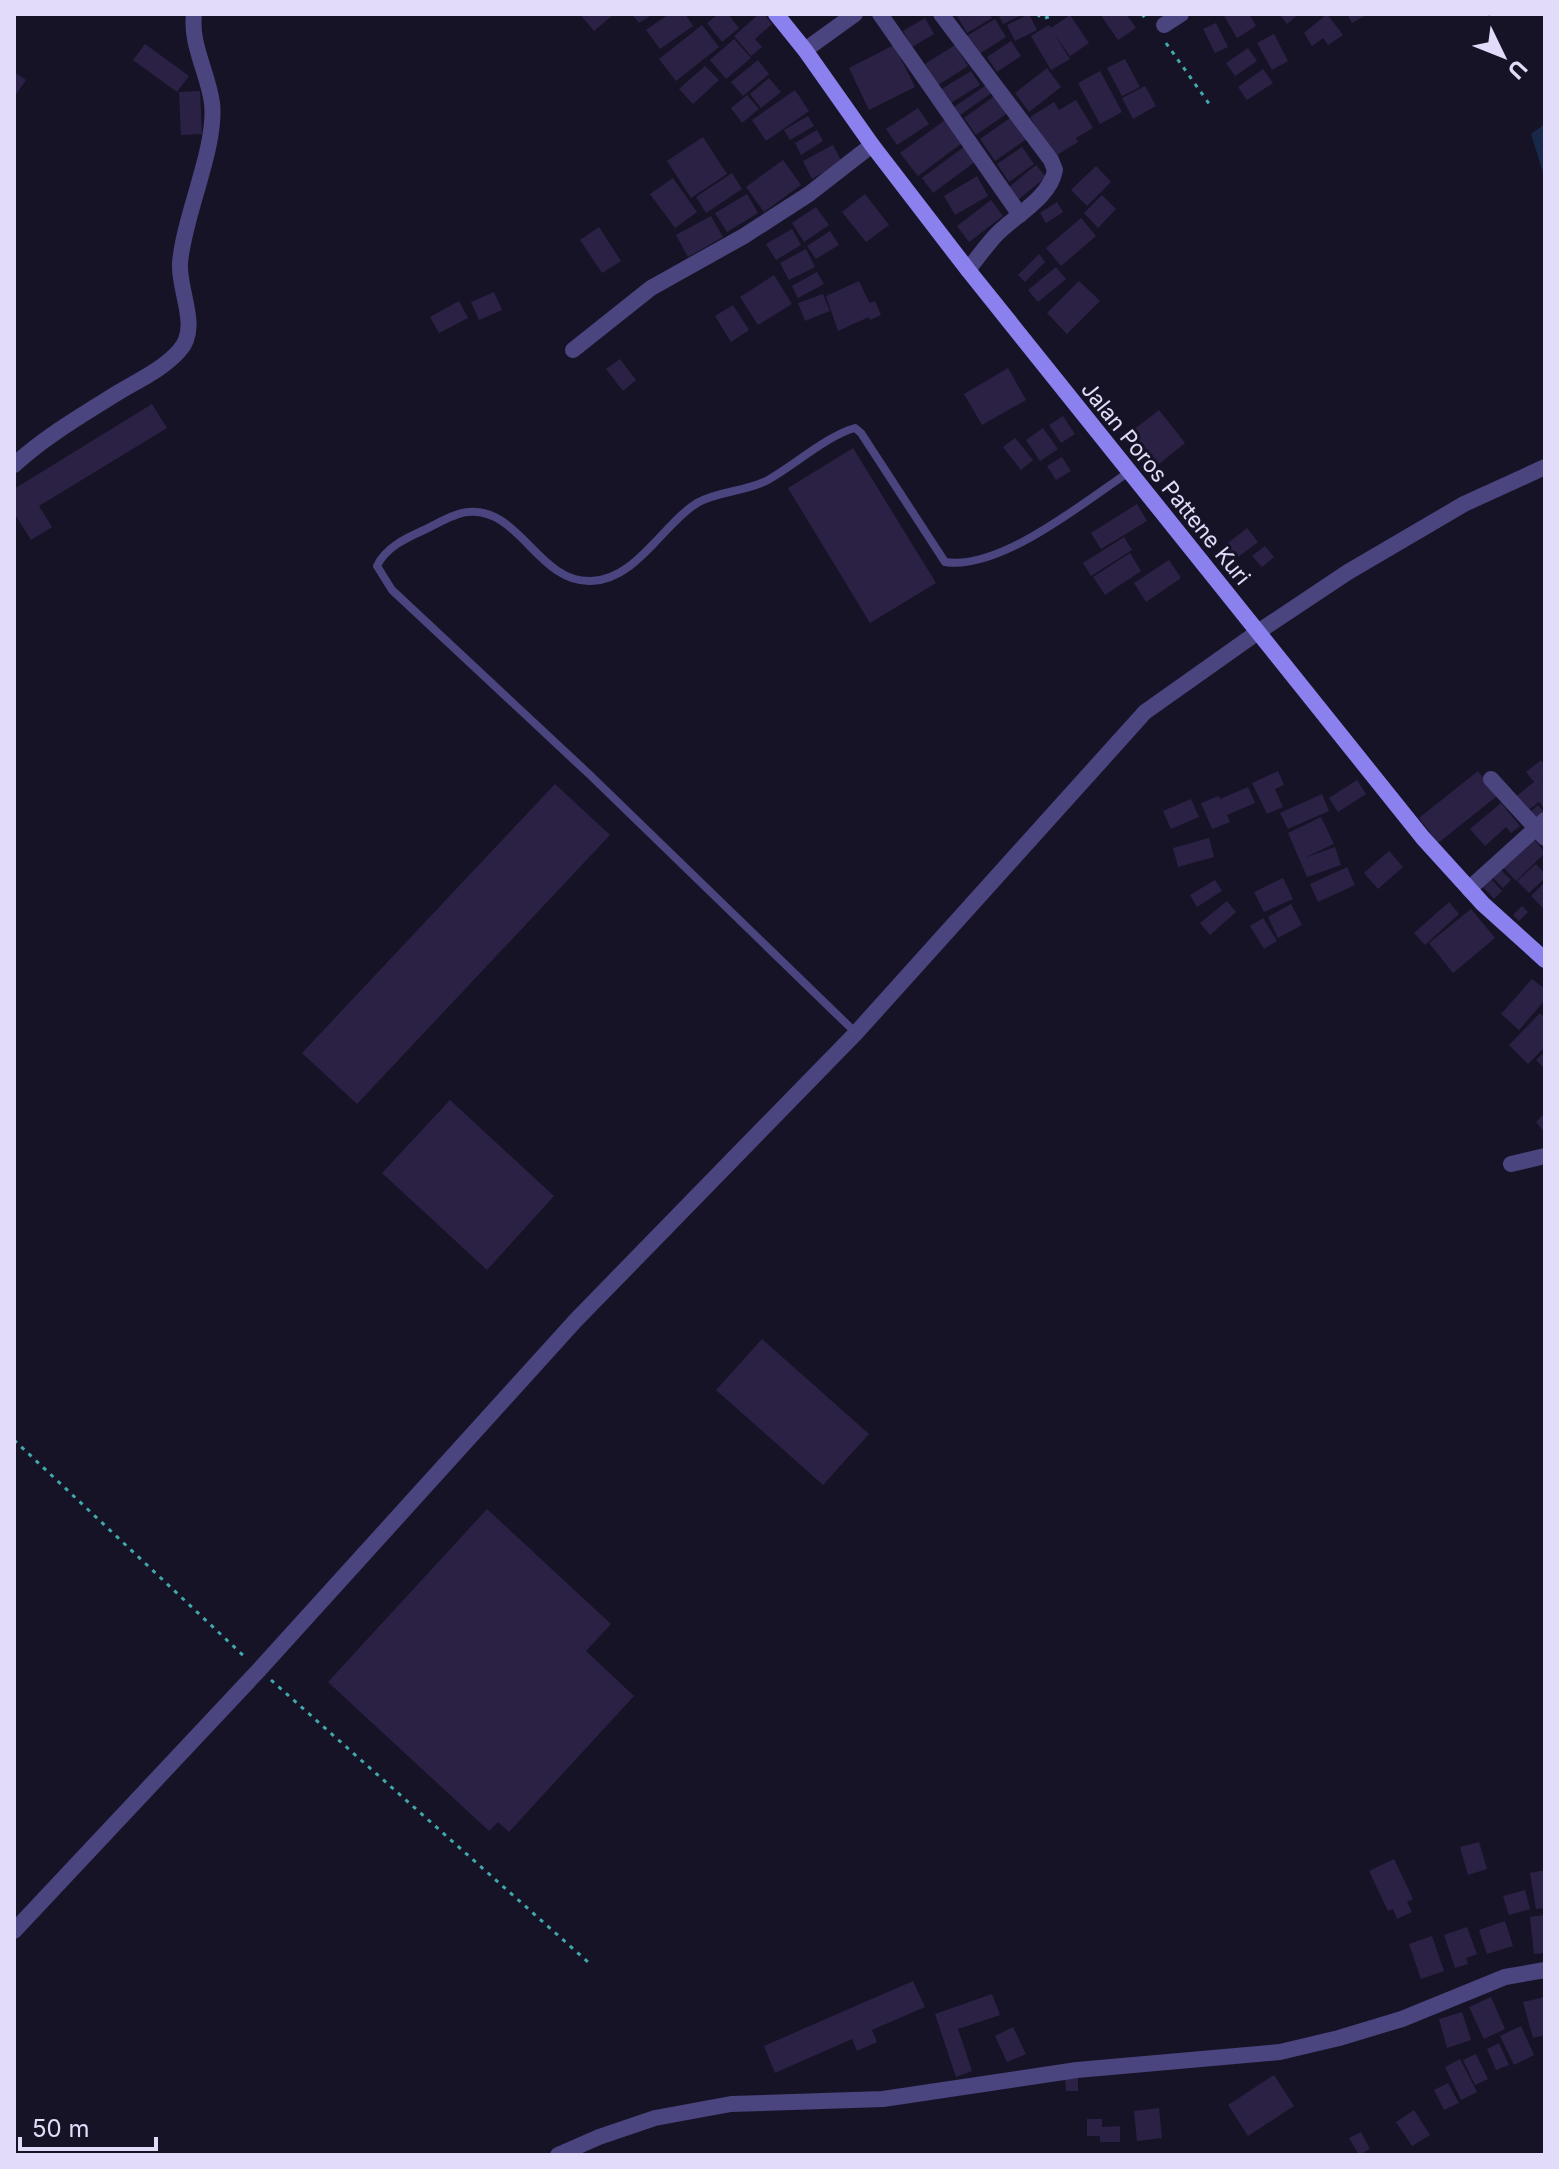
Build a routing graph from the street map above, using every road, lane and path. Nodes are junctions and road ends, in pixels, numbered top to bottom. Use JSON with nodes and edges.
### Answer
{"nodes":[{"id":1,"x":194,"y":14,"type":"edge"},
{"id":2,"x":776,"y":14,"type":"edge"},
{"id":3,"x":855,"y":14,"type":"edge"},
{"id":4,"x":880,"y":14,"type":"edge"},
{"id":5,"x":941,"y":14,"type":"edge"},
{"id":6,"x":1037,"y":14,"type":"edge"},
{"id":7,"x":1056,"y":14,"type":"edge"},
{"id":8,"x":1142,"y":14,"type":"edge"},
{"id":9,"x":1181,"y":14,"type":"edge"},
{"id":10,"x":1158,"y":29,"type":"junction"},
{"id":11,"x":805,"y":50,"type":"junction"},
{"id":12,"x":1210,"y":105,"type":"dead end"},
{"id":13,"x":872,"y":145,"type":"junction"},
{"id":14,"x":1020,"y":215,"type":"junction"},
{"id":15,"x":968,"y":270,"type":"junction"},
{"id":16,"x":573,"y":350,"type":"dead end"},
{"id":17,"x":14,"y":465,"type":"edge"},
{"id":18,"x":1545,"y":467,"type":"edge"},
{"id":19,"x":1129,"y":472,"type":"junction"},
{"id":20,"x":1258,"y":632,"type":"junction"},
{"id":21,"x":1491,"y":779,"type":"dead end"},
{"id":22,"x":1542,"y":829,"type":"edge"},
{"id":23,"x":1469,"y":889,"type":"junction"},
{"id":24,"x":1545,"y":960,"type":"edge"},
{"id":25,"x":856,"y":1033,"type":"junction"},
{"id":26,"x":1545,"y":1156,"type":"edge"},
{"id":27,"x":1511,"y":1164,"type":"dead end"},
{"id":28,"x":14,"y":1440,"type":"edge"},
{"id":29,"x":259,"y":1670,"type":"junction"},
{"id":30,"x":14,"y":1931,"type":"edge"},
{"id":31,"x":588,"y":1962,"type":"dead end"},
{"id":32,"x":1545,"y":1970,"type":"edge"},
{"id":33,"x":558,"y":2155,"type":"edge"}],
"edges":[{"from":1,"to":17,"type":"street"},
{"from":2,"to":11,"type":"street","name":"Jalan Poros Pattene Kuri"},
{"from":3,"to":11,"type":"street"},
{"from":4,"to":14,"type":"street"},
{"from":5,"to":14,"type":"street"},
{"from":6,"to":7,"type":"path"},
{"from":8,"to":10,"type":"path"},
{"from":9,"to":10,"type":"street"},
{"from":10,"to":12,"type":"path"},
{"from":11,"to":13,"type":"street","name":"Jalan Poros Pattene Kuri"},
{"from":13,"to":15,"type":"street","name":"Jalan Poros Pattene Kuri"},
{"from":13,"to":16,"type":"street"},
{"from":14,"to":15,"type":"street"},
{"from":15,"to":19,"type":"street","name":"Jalan Poros Pattene Kuri"},
{"from":18,"to":20,"type":"street"},
{"from":19,"to":20,"type":"street","name":"Jalan Poros Pattene Kuri"},
{"from":19,"to":25,"type":"lane"},
{"from":20,"to":23,"type":"street","name":"Jalan Poros Pattene Kuri"},
{"from":20,"to":25,"type":"street"},
{"from":21,"to":22,"type":"street"},
{"from":22,"to":23,"type":"street"},
{"from":23,"to":24,"type":"street","name":"Jalan Poros Pattene Kuri"},
{"from":25,"to":29,"type":"street"},
{"from":26,"to":27,"type":"street"},
{"from":28,"to":29,"type":"path"},
{"from":29,"to":30,"type":"street"},
{"from":29,"to":31,"type":"path"},
{"from":32,"to":33,"type":"street"}]}
